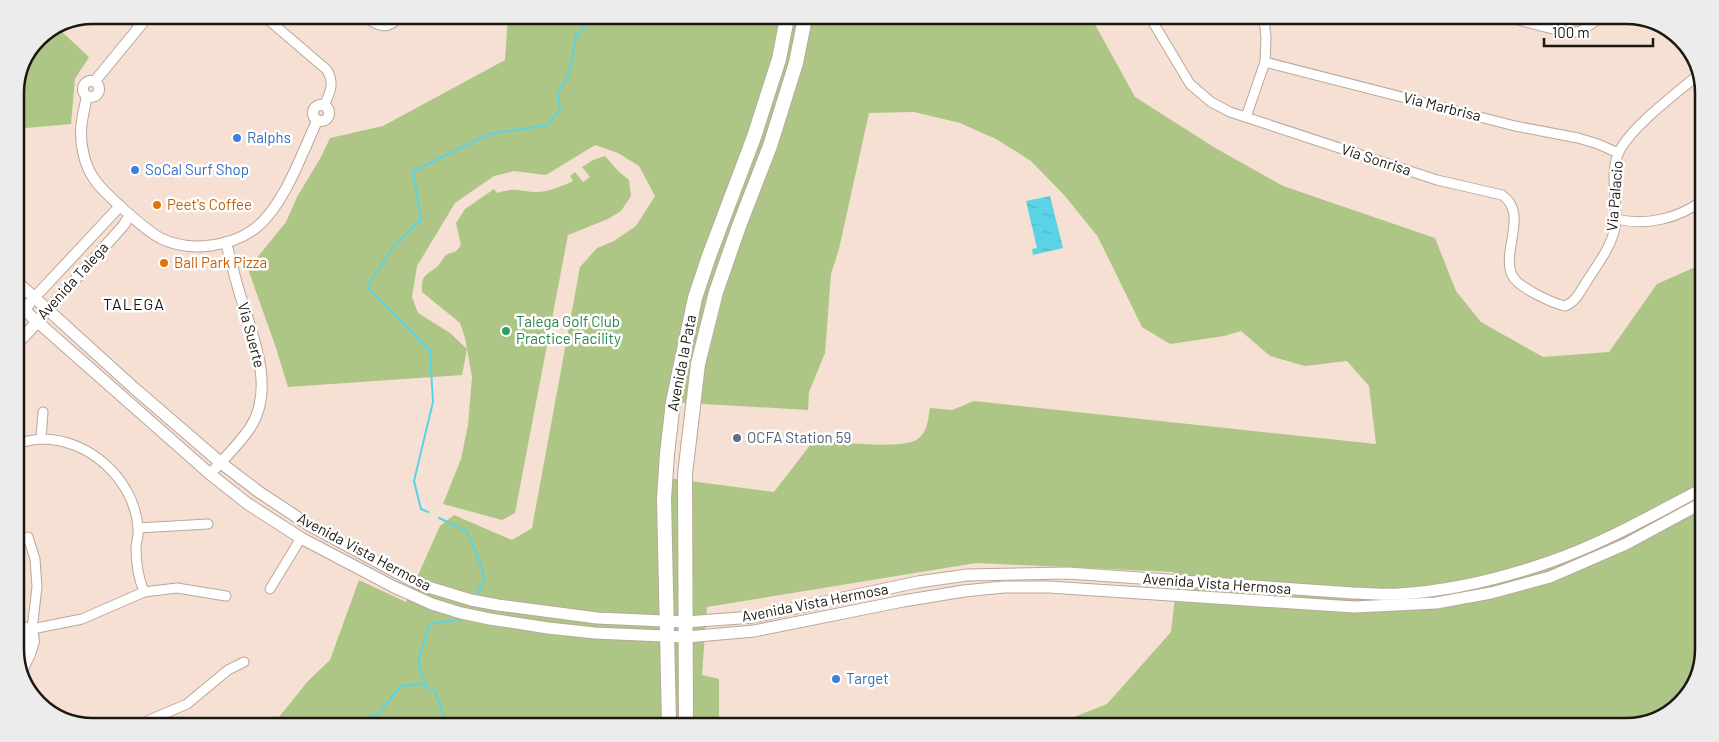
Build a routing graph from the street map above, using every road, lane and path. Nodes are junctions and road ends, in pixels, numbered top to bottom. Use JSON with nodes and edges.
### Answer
{"nodes":[{"id":1,"x":273,"y":24,"type":"edge"},
{"id":2,"x":377,"y":24,"type":"edge"},
{"id":3,"x":392,"y":24,"type":"edge"},
{"id":4,"x":786,"y":24,"type":"edge"},
{"id":5,"x":804,"y":24,"type":"edge"},
{"id":6,"x":1154,"y":24,"type":"edge"},
{"id":7,"x":1265,"y":24,"type":"edge"},
{"id":8,"x":1533,"y":24,"type":"edge"},
{"id":9,"x":1592,"y":24,"type":"edge"},
{"id":10,"x":140,"y":26,"type":"edge"},
{"id":11,"x":1265,"y":62,"type":"junction"},
{"id":12,"x":1694,"y":79,"type":"edge"},
{"id":13,"x":324,"y":106,"type":"joint"},
{"id":14,"x":1246,"y":117,"type":"junction"},
{"id":15,"x":1618,"y":153,"type":"junction"},
{"id":16,"x":1695,"y":205,"type":"edge"},
{"id":17,"x":120,"y":206,"type":"junction"},
{"id":18,"x":130,"y":215,"type":"junction"},
{"id":19,"x":1616,"y":219,"type":"junction"},
{"id":20,"x":226,"y":242,"type":"junction"},
{"id":21,"x":24,"y":289,"type":"edge"},
{"id":22,"x":34,"y":298,"type":"junction"},
{"id":23,"x":24,"y":304,"type":"edge"},
{"id":24,"x":1565,"y":306,"type":"joint"},
{"id":25,"x":24,"y":310,"type":"edge"},
{"id":26,"x":48,"y":310,"type":"junction"},
{"id":27,"x":37,"y":322,"type":"junction"},
{"id":28,"x":24,"y":336,"type":"edge"},
{"id":29,"x":43,"y":412,"type":"dead end"},
{"id":30,"x":41,"y":439,"type":"junction"},
{"id":31,"x":24,"y":442,"type":"edge"},
{"id":32,"x":221,"y":462,"type":"junction"},
{"id":33,"x":210,"y":474,"type":"junction"},
{"id":34,"x":1695,"y":493,"type":"edge"},
{"id":35,"x":1695,"y":507,"type":"edge"},
{"id":36,"x":208,"y":524,"type":"dead end"},
{"id":37,"x":138,"y":528,"type":"junction"},
{"id":38,"x":28,"y":537,"type":"dead end"},
{"id":39,"x":301,"y":538,"type":"junction"},
{"id":40,"x":270,"y":589,"type":"dead end"},
{"id":41,"x":144,"y":592,"type":"junction"},
{"id":42,"x":226,"y":596,"type":"dead end"},
{"id":43,"x":666,"y":622,"type":"junction"},
{"id":44,"x":686,"y":622,"type":"junction"},
{"id":45,"x":24,"y":627,"type":"edge"},
{"id":46,"x":32,"y":629,"type":"junction"},
{"id":47,"x":666,"y":636,"type":"junction"},
{"id":48,"x":686,"y":637,"type":"junction"},
{"id":49,"x":24,"y":646,"type":"edge"},
{"id":50,"x":244,"y":662,"type":"dead end"},
{"id":51,"x":25,"y":664,"type":"edge"},
{"id":52,"x":156,"y":718,"type":"edge"},
{"id":53,"x":669,"y":718,"type":"edge"},
{"id":54,"x":686,"y":718,"type":"edge"}],
"edges":[{"from":1,"to":13,"type":"street"},
{"from":2,"to":3,"type":"street"},
{"from":4,"to":43,"type":"highway","name":"Avenida la Pata"},
{"from":5,"to":44,"type":"highway","name":"Avenida la Pata"},
{"from":6,"to":14,"type":"street","name":"Via Sonrisa"},
{"from":7,"to":11,"type":"street"},
{"from":8,"to":9,"type":"street"},
{"from":10,"to":17,"type":"street"},
{"from":11,"to":14,"type":"street"},
{"from":11,"to":15,"type":"street","name":"Via Marbrisa"},
{"from":12,"to":15,"type":"street","name":"Via Palacio"},
{"from":13,"to":20,"type":"street"},
{"from":14,"to":24,"type":"street","name":"Via Sonrisa"},
{"from":15,"to":19,"type":"street","name":"Via Palacio"},
{"from":16,"to":19,"type":"street"},
{"from":17,"to":18,"type":"street"},
{"from":17,"to":22,"type":"street","name":"Avenida Talega"},
{"from":18,"to":20,"type":"street"},
{"from":18,"to":26,"type":"street","name":"Avenida Talega"},
{"from":19,"to":24,"type":"street","name":"Via Palacio"},
{"from":20,"to":32,"type":"street","name":"Via Suerte"},
{"from":21,"to":22,"type":"main road","name":"Avenida Vista Hermosa"},
{"from":22,"to":23,"type":"main road","name":"Avenida Talega"},
{"from":22,"to":26,"type":"main road","name":"Avenida Vista Hermosa"},
{"from":25,"to":27,"type":"main road","name":"Avenida Vista Hermosa"},
{"from":26,"to":27,"type":"main road","name":"Avenida Talega"},
{"from":26,"to":32,"type":"main road","name":"Avenida Vista Hermosa"},
{"from":27,"to":28,"type":"main road","name":"Avenida Talega"},
{"from":27,"to":33,"type":"main road","name":"Avenida Vista Hermosa"},
{"from":29,"to":30,"type":"street"},
{"from":30,"to":31,"type":"street"},
{"from":30,"to":37,"type":"street"},
{"from":32,"to":33,"type":"street","name":"Via Suerte"},
{"from":32,"to":43,"type":"main road","name":"Avenida Vista Hermosa"},
{"from":33,"to":39,"type":"main road","name":"Avenida Vista Hermosa"},
{"from":34,"to":44,"type":"main road","name":"Avenida Vista Hermosa"},
{"from":35,"to":48,"type":"main road","name":"Avenida Vista Hermosa"},
{"from":36,"to":37,"type":"street"},
{"from":37,"to":41,"type":"street"},
{"from":38,"to":46,"type":"street"},
{"from":39,"to":40,"type":"street"},
{"from":39,"to":47,"type":"main road","name":"Avenida Vista Hermosa"},
{"from":41,"to":42,"type":"street"},
{"from":41,"to":46,"type":"street"},
{"from":43,"to":44,"type":"main road","name":"Avenida Vista Hermosa"},
{"from":43,"to":47,"type":"highway","name":"Avenida la Pata"},
{"from":44,"to":48,"type":"highway","name":"Avenida la Pata"},
{"from":45,"to":46,"type":"street"},
{"from":46,"to":49,"type":"street"},
{"from":46,"to":51,"type":"street"},
{"from":47,"to":48,"type":"main road","name":"Avenida Vista Hermosa"},
{"from":47,"to":53,"type":"highway","name":"Avenida la Pata"},
{"from":48,"to":54,"type":"highway","name":"Avenida la Pata"},
{"from":50,"to":52,"type":"street"}]}
